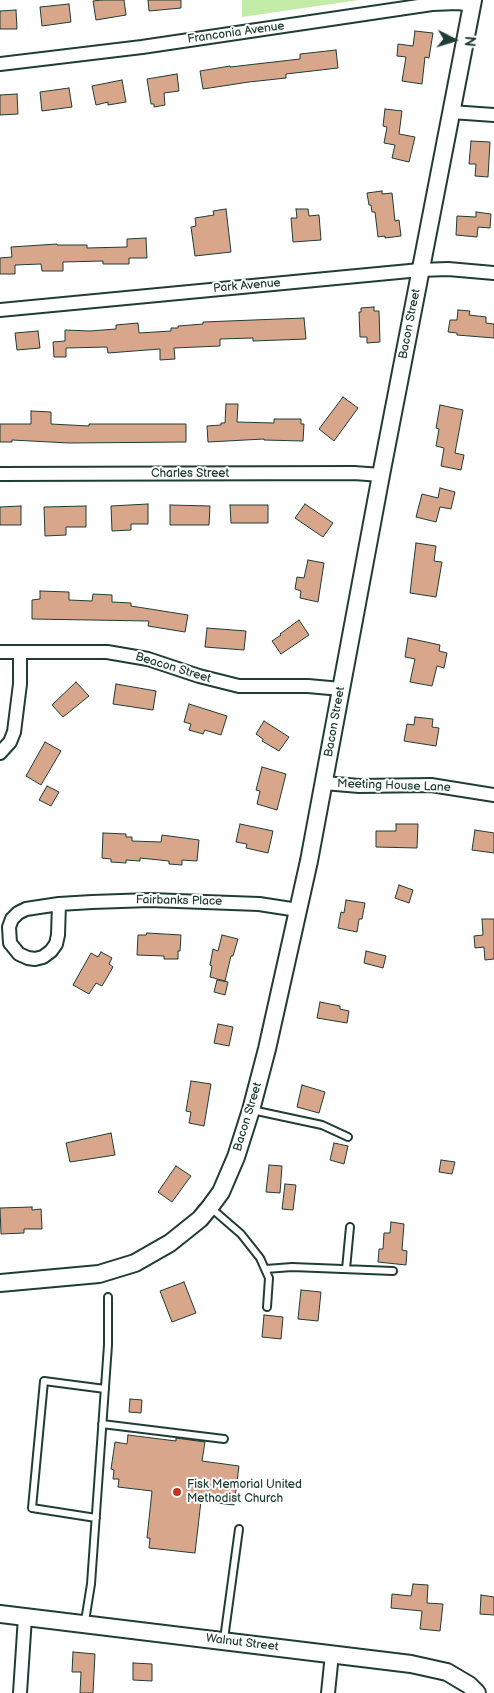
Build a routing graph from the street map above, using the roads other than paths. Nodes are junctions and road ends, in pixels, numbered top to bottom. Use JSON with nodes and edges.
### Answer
{"nodes":[{"id":1,"x":473,"y":3,"type":"edge"},
{"id":2,"x":0,"y":64,"type":"edge"},
{"id":3,"x":451,"y":112,"type":"junction"},
{"id":4,"x":494,"y":115,"type":"edge"},
{"id":5,"x":420,"y":270,"type":"junction"},
{"id":6,"x":494,"y":273,"type":"edge"},
{"id":7,"x":0,"y":310,"type":"edge"},
{"id":8,"x":0,"y":474,"type":"edge"},
{"id":9,"x":381,"y":475,"type":"junction"},
{"id":10,"x":0,"y":652,"type":"edge"},
{"id":11,"x":20,"y":652,"type":"junction"},
{"id":12,"x":341,"y":690,"type":"junction"},
{"id":13,"x":0,"y":753,"type":"edge"},
{"id":14,"x":324,"y":782,"type":"junction"},
{"id":15,"x":494,"y":796,"type":"edge"},
{"id":16,"x":59,"y":904,"type":"junction"},
{"id":17,"x":298,"y":910,"type":"junction"},
{"id":18,"x":251,"y":1110,"type":"junction"},
{"id":19,"x":348,"y":1137,"type":"dead end"},
{"id":20,"x":210,"y":1207,"type":"junction"},
{"id":21,"x":350,"y":1226,"type":"dead end"},
{"id":22,"x":266,"y":1269,"type":"junction"},
{"id":23,"x":346,"y":1269,"type":"junction"},
{"id":24,"x":392,"y":1271,"type":"dead end"},
{"id":25,"x":0,"y":1283,"type":"edge"},
{"id":26,"x":108,"y":1297,"type":"dead end"},
{"id":27,"x":267,"y":1307,"type":"dead end"},
{"id":28,"x":105,"y":1390,"type":"junction"},
{"id":29,"x":102,"y":1424,"type":"junction"},
{"id":30,"x":224,"y":1439,"type":"dead end"},
{"id":31,"x":96,"y":1518,"type":"junction"},
{"id":32,"x":238,"y":1529,"type":"dead end"},
{"id":33,"x":0,"y":1614,"type":"edge"},
{"id":34,"x":26,"y":1617,"type":"junction"},
{"id":35,"x":82,"y":1624,"type":"junction"},
{"id":36,"x":224,"y":1641,"type":"junction"},
{"id":37,"x":332,"y":1654,"type":"junction"},
{"id":38,"x":20,"y":1693,"type":"edge"},
{"id":39,"x":328,"y":1693,"type":"edge"},
{"id":40,"x":477,"y":1693,"type":"edge"}],
"edges":[{"from":1,"to":2,"type":"street","name":"Franconia Avenue"},
{"from":1,"to":3,"type":"street","name":"Bacon Street"},
{"from":3,"to":4,"type":"street"},
{"from":3,"to":5,"type":"street","name":"Bacon Street"},
{"from":5,"to":6,"type":"street","name":"Park Avenue"},
{"from":5,"to":7,"type":"street","name":"Park Avenue"},
{"from":5,"to":9,"type":"street","name":"Bacon Street"},
{"from":8,"to":9,"type":"street","name":"Charles Street"},
{"from":9,"to":12,"type":"street","name":"Bacon Street"},
{"from":10,"to":11,"type":"street","name":"Beacon Street"},
{"from":11,"to":12,"type":"street","name":"Beacon Street"},
{"from":11,"to":13,"type":"street"},
{"from":12,"to":14,"type":"street","name":"Bacon Street"},
{"from":14,"to":15,"type":"street","name":"Meeting House Lane"},
{"from":14,"to":17,"type":"street","name":"Bacon Street"},
{"from":16,"to":16,"type":"street","name":"Fairbanks Place"},
{"from":16,"to":17,"type":"street","name":"Fairbanks Place"},
{"from":17,"to":18,"type":"street","name":"Bacon Street"},
{"from":18,"to":19,"type":"lane"},
{"from":18,"to":20,"type":"street","name":"Bacon Street"},
{"from":20,"to":22,"type":"lane"},
{"from":20,"to":25,"type":"street","name":"Bacon Street"},
{"from":21,"to":23,"type":"lane"},
{"from":22,"to":23,"type":"lane"},
{"from":22,"to":27,"type":"lane"},
{"from":23,"to":24,"type":"lane"},
{"from":26,"to":28,"type":"lane"},
{"from":28,"to":29,"type":"lane"},
{"from":28,"to":31,"type":"lane"},
{"from":29,"to":30,"type":"lane"},
{"from":29,"to":31,"type":"lane"},
{"from":31,"to":35,"type":"lane"},
{"from":32,"to":36,"type":"lane"},
{"from":33,"to":34,"type":"street","name":"Walnut Street"},
{"from":34,"to":35,"type":"street","name":"Walnut Street"},
{"from":34,"to":38,"type":"street"},
{"from":35,"to":36,"type":"street","name":"Walnut Street"},
{"from":36,"to":37,"type":"street","name":"Walnut Street"},
{"from":37,"to":39,"type":"street"},
{"from":37,"to":40,"type":"street","name":"Walnut Street"}]}
